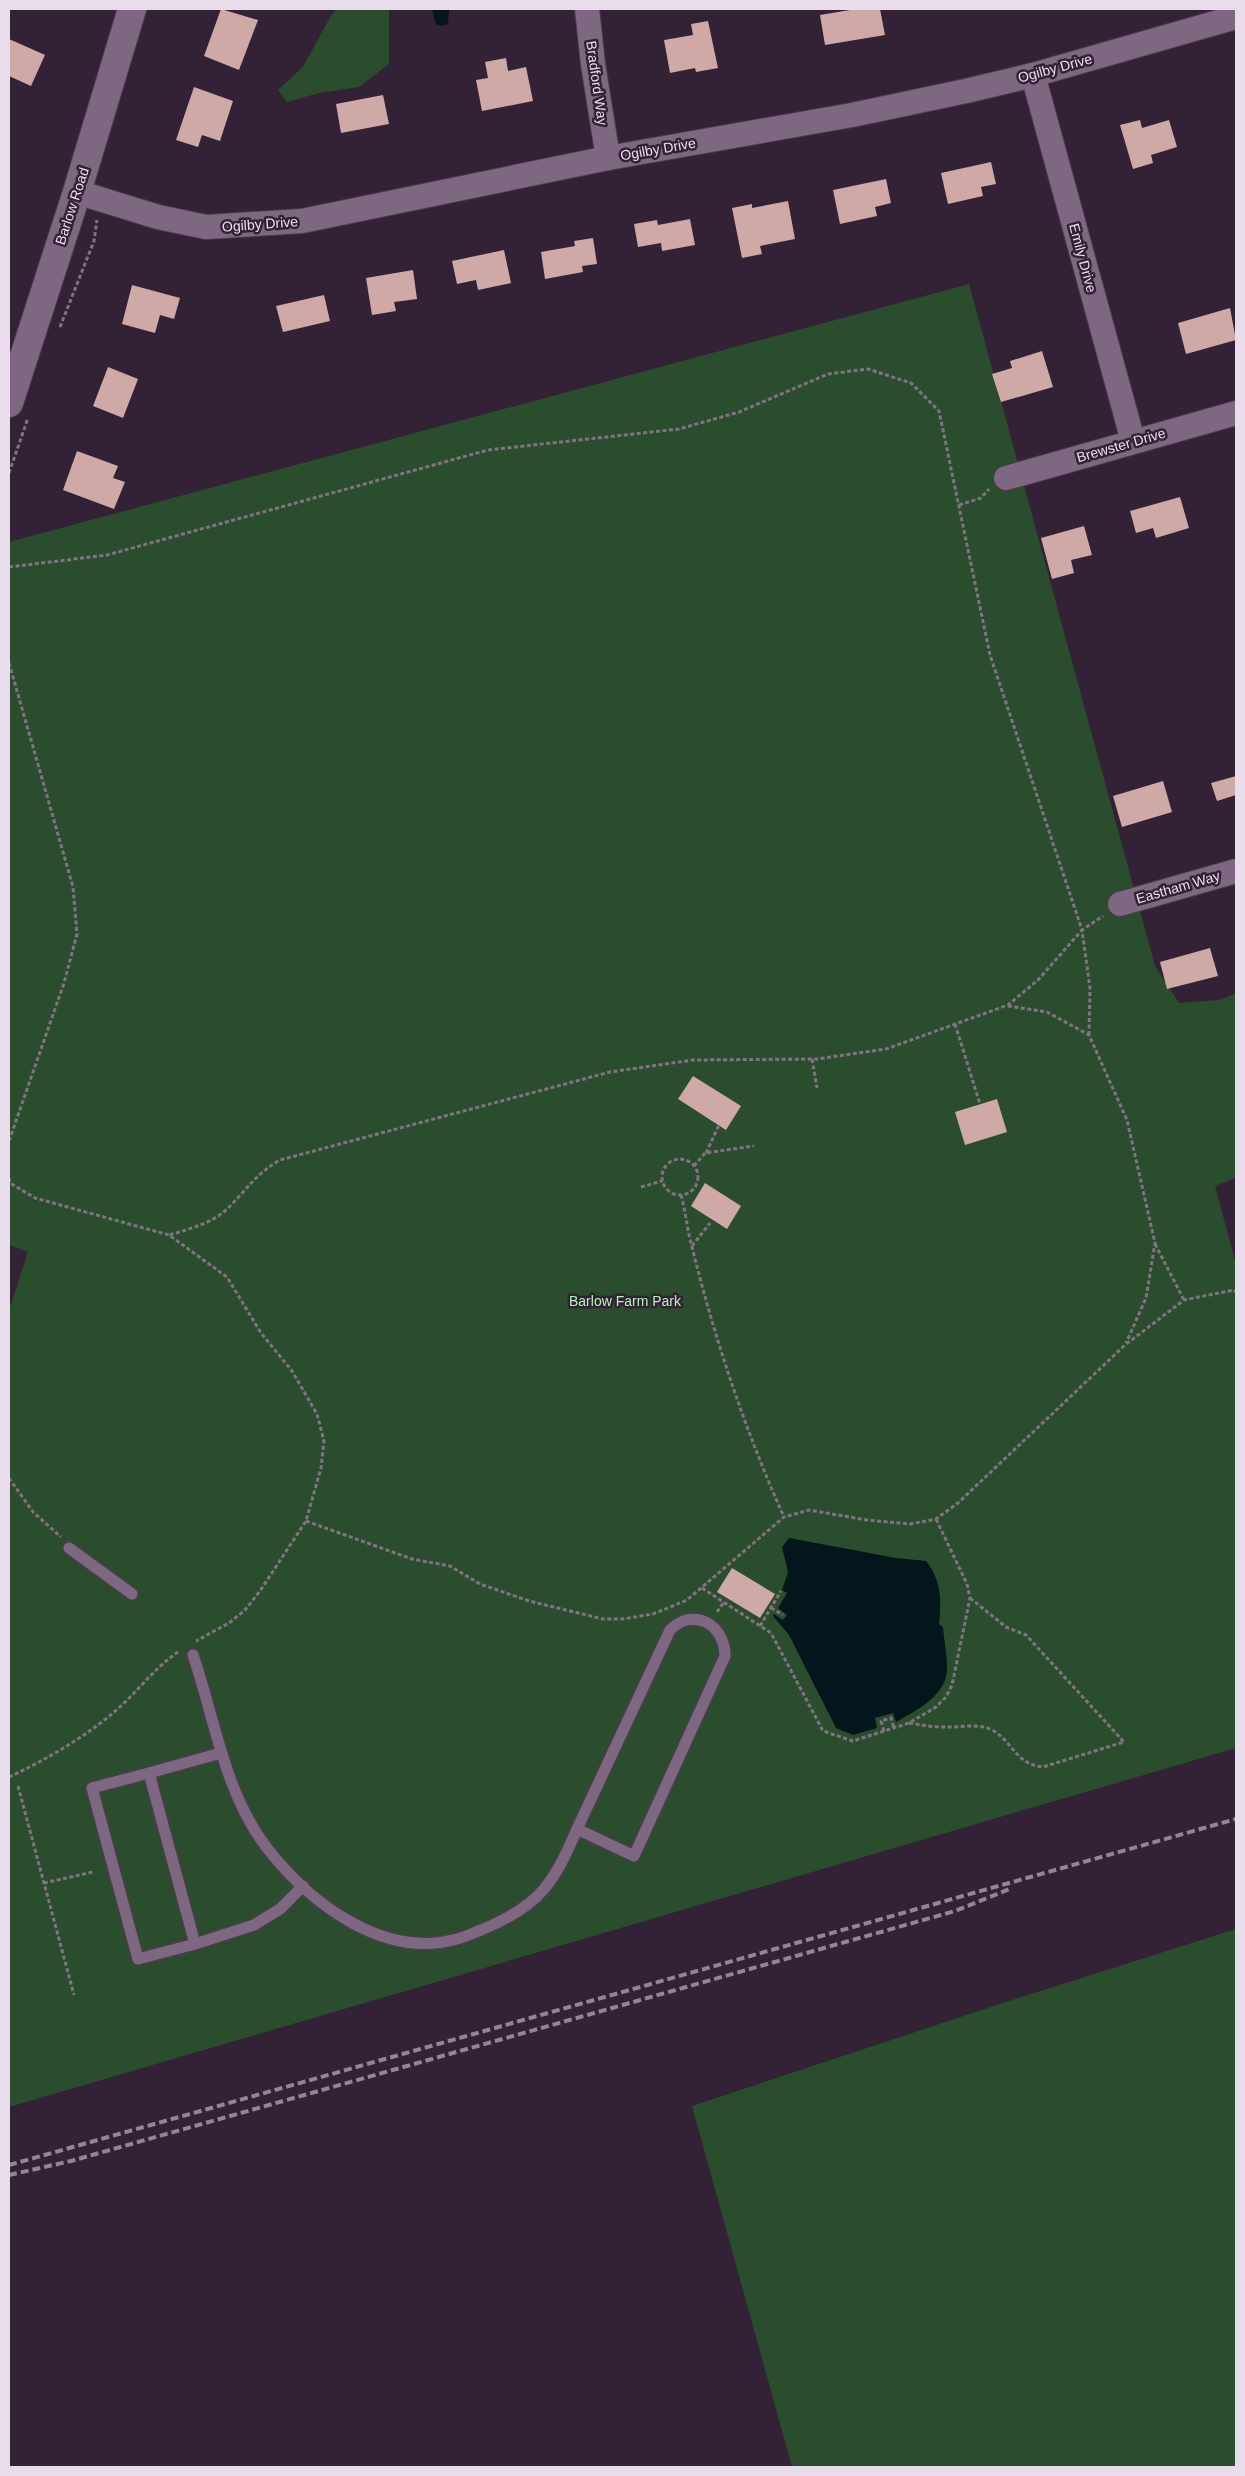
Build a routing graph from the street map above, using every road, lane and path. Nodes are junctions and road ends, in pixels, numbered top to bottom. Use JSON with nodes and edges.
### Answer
{"nodes":[{"id":1,"x":132,"y":9,"type":"edge"},
{"id":2,"x":587,"y":9,"type":"edge"},
{"id":3,"x":1236,"y":17,"type":"edge"},
{"id":4,"x":1033,"y":75,"type":"junction"},
{"id":5,"x":608,"y":158,"type":"junction"},
{"id":6,"x":77,"y":192,"type":"junction"},
{"id":7,"x":9,"y":403,"type":"edge"},
{"id":8,"x":1236,"y":413,"type":"edge"},
{"id":9,"x":1133,"y":441,"type":"junction"},
{"id":10,"x":1006,"y":478,"type":"joint"},
{"id":11,"x":959,"y":505,"type":"junction"},
{"id":12,"x":9,"y":567,"type":"edge"},
{"id":13,"x":9,"y":663,"type":"edge"},
{"id":14,"x":1236,"y":871,"type":"edge"},
{"id":15,"x":1120,"y":904,"type":"dead end"},
{"id":16,"x":1082,"y":930,"type":"junction"},
{"id":17,"x":1008,"y":1005,"type":"junction"},
{"id":18,"x":955,"y":1024,"type":"junction"},
{"id":19,"x":1089,"y":1035,"type":"junction"},
{"id":20,"x":812,"y":1059,"type":"junction"},
{"id":21,"x":817,"y":1088,"type":"dead end"},
{"id":22,"x":980,"y":1104,"type":"dead end"},
{"id":23,"x":719,"y":1125,"type":"dead end"},
{"id":24,"x":9,"y":1141,"type":"edge"},
{"id":25,"x":754,"y":1146,"type":"dead end"},
{"id":26,"x":705,"y":1153,"type":"junction"},
{"id":27,"x":694,"y":1166,"type":"junction"},
{"id":28,"x":9,"y":1178,"type":"edge"},
{"id":29,"x":662,"y":1181,"type":"junction"},
{"id":30,"x":641,"y":1187,"type":"dead end"},
{"id":31,"x":692,"y":1190,"type":"junction"},
{"id":32,"x":681,"y":1195,"type":"junction"},
{"id":33,"x":697,"y":1195,"type":"dead end"},
{"id":34,"x":710,"y":1222,"type":"dead end"},
{"id":35,"x":169,"y":1235,"type":"junction"},
{"id":36,"x":1155,"y":1243,"type":"junction"},
{"id":37,"x":691,"y":1246,"type":"junction"},
{"id":38,"x":1236,"y":1292,"type":"edge"},
{"id":39,"x":1184,"y":1300,"type":"junction"},
{"id":40,"x":1125,"y":1345,"type":"junction"},
{"id":41,"x":9,"y":1478,"type":"edge"},
{"id":42,"x":784,"y":1517,"type":"junction"},
{"id":43,"x":936,"y":1519,"type":"junction"},
{"id":44,"x":306,"y":1521,"type":"junction"},
{"id":45,"x":69,"y":1548,"type":"joint"},
{"id":46,"x":702,"y":1588,"type":"junction"},
{"id":47,"x":781,"y":1591,"type":"dead end"},
{"id":48,"x":132,"y":1594,"type":"dead end"},
{"id":49,"x":970,"y":1598,"type":"junction"},
{"id":50,"x":771,"y":1608,"type":"junction"},
{"id":51,"x":783,"y":1615,"type":"dead end"},
{"id":52,"x":760,"y":1626,"type":"junction"},
{"id":53,"x":193,"y":1649,"type":"joint"},
{"id":54,"x":180,"y":1651,"type":"dead end"},
{"id":55,"x":909,"y":1723,"type":"junction"},
{"id":56,"x":894,"y":1728,"type":"junction"},
{"id":57,"x":884,"y":1731,"type":"junction"},
{"id":58,"x":221,"y":1753,"type":"junction"},
{"id":59,"x":149,"y":1773,"type":"junction"},
{"id":60,"x":9,"y":1777,"type":"edge"},
{"id":61,"x":18,"y":1786,"type":"dead end"},
{"id":62,"x":577,"y":1829,"type":"junction"},
{"id":63,"x":93,"y":1872,"type":"dead end"},
{"id":64,"x":44,"y":1883,"type":"junction"},
{"id":65,"x":303,"y":1886,"type":"junction"},
{"id":66,"x":195,"y":1944,"type":"junction"},
{"id":67,"x":74,"y":1995,"type":"dead end"}],
"edges":[{"from":1,"to":6,"type":"street","name":"Barlow Road"},
{"from":2,"to":5,"type":"street","name":"Bradford Way"},
{"from":3,"to":4,"type":"street","name":"Ogilby Drive"},
{"from":4,"to":5,"type":"street","name":"Ogilby Drive"},
{"from":4,"to":9,"type":"street","name":"Emily Drive"},
{"from":5,"to":6,"type":"street","name":"Ogilby Drive"},
{"from":6,"to":7,"type":"street","name":"Barlow Road"},
{"from":8,"to":9,"type":"street","name":"Brewster Drive"},
{"from":9,"to":10,"type":"street","name":"Brewster Drive"},
{"from":10,"to":11,"type":"path"},
{"from":11,"to":12,"type":"path"},
{"from":11,"to":16,"type":"path"},
{"from":13,"to":24,"type":"path"},
{"from":14,"to":15,"type":"street","name":"Eastham Way"},
{"from":16,"to":17,"type":"path"},
{"from":16,"to":19,"type":"path"},
{"from":17,"to":18,"type":"path"},
{"from":17,"to":19,"type":"path"},
{"from":18,"to":20,"type":"path"},
{"from":18,"to":22,"type":"path"},
{"from":19,"to":36,"type":"path"},
{"from":20,"to":21,"type":"path"},
{"from":20,"to":35,"type":"path"},
{"from":23,"to":26,"type":"path"},
{"from":25,"to":26,"type":"path"},
{"from":26,"to":27,"type":"path"},
{"from":27,"to":29,"type":"path"},
{"from":27,"to":31,"type":"path"},
{"from":28,"to":35,"type":"path"},
{"from":29,"to":30,"type":"path"},
{"from":29,"to":32,"type":"path"},
{"from":31,"to":32,"type":"path"},
{"from":31,"to":33,"type":"path"},
{"from":32,"to":37,"type":"path"},
{"from":34,"to":37,"type":"path"},
{"from":35,"to":44,"type":"path"},
{"from":36,"to":39,"type":"path"},
{"from":36,"to":40,"type":"path"},
{"from":37,"to":42,"type":"path"},
{"from":38,"to":39,"type":"path"},
{"from":39,"to":40,"type":"path"},
{"from":40,"to":43,"type":"path"},
{"from":41,"to":45,"type":"path"},
{"from":42,"to":43,"type":"path"},
{"from":42,"to":46,"type":"path"},
{"from":43,"to":49,"type":"path"},
{"from":44,"to":46,"type":"path"},
{"from":44,"to":53,"type":"path"},
{"from":45,"to":48,"type":"lane"},
{"from":46,"to":52,"type":"path"},
{"from":47,"to":50,"type":"path"},
{"from":49,"to":55,"type":"path"},
{"from":49,"to":55,"type":"path"},
{"from":50,"to":51,"type":"path"},
{"from":50,"to":52,"type":"path"},
{"from":52,"to":57,"type":"path"},
{"from":53,"to":58,"type":"lane"},
{"from":54,"to":60,"type":"path"},
{"from":55,"to":56,"type":"path"},
{"from":56,"to":57,"type":"path"},
{"from":56,"to":57,"type":"path"},
{"from":58,"to":59,"type":"lane"},
{"from":58,"to":65,"type":"lane"},
{"from":59,"to":66,"type":"lane"},
{"from":59,"to":66,"type":"lane"},
{"from":61,"to":64,"type":"path"},
{"from":62,"to":62,"type":"lane"},
{"from":62,"to":65,"type":"lane"},
{"from":63,"to":64,"type":"path"},
{"from":64,"to":67,"type":"path"},
{"from":65,"to":66,"type":"lane"}]}
